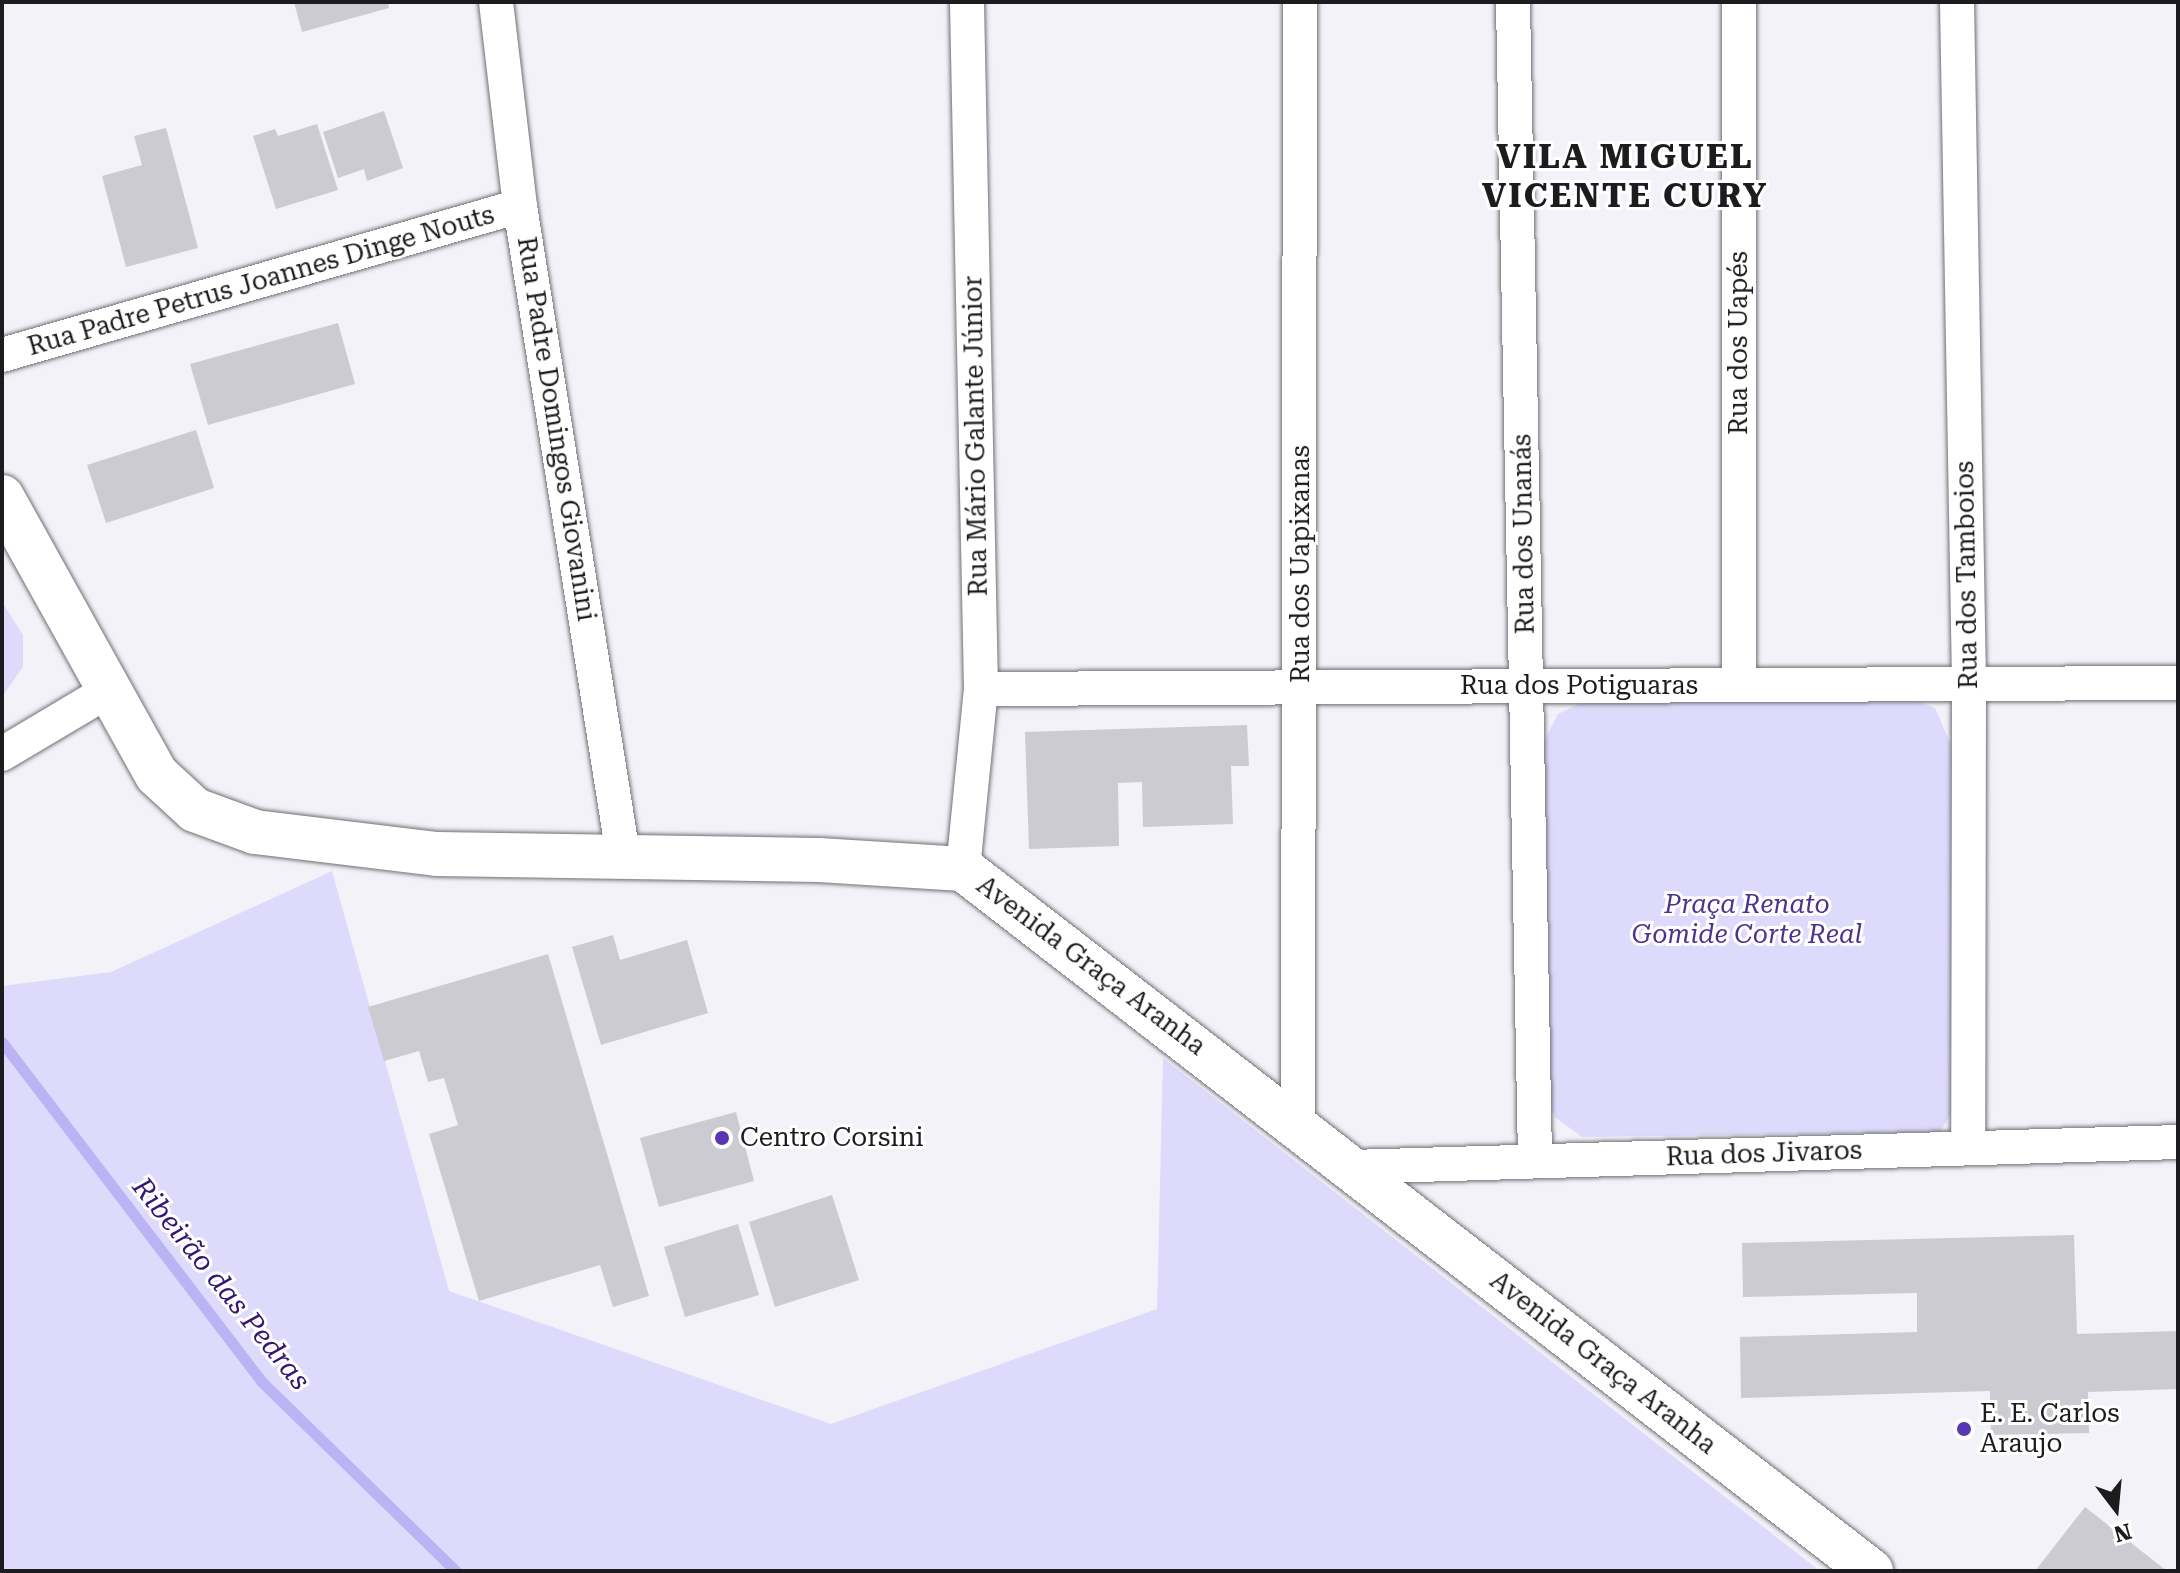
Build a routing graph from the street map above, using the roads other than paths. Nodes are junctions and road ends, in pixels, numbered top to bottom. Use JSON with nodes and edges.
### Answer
{"nodes":[{"id":1,"x":496,"y":2,"type":"edge"},
{"id":2,"x":967,"y":2,"type":"edge"},
{"id":3,"x":1300,"y":2,"type":"edge"},
{"id":4,"x":1513,"y":2,"type":"edge"},
{"id":5,"x":1739,"y":2,"type":"edge"},
{"id":6,"x":1957,"y":2,"type":"edge"},
{"id":7,"x":520,"y":206,"type":"junction"},
{"id":8,"x":2,"y":355,"type":"edge"},
{"id":9,"x":2,"y":497,"type":"edge"},
{"id":10,"x":2178,"y":683,"type":"edge"},
{"id":11,"x":1969,"y":684,"type":"junction"},
{"id":12,"x":1739,"y":685,"type":"junction"},
{"id":13,"x":1527,"y":686,"type":"junction"},
{"id":14,"x":1302,"y":688,"type":"junction"},
{"id":15,"x":981,"y":689,"type":"junction"},
{"id":16,"x":106,"y":692,"type":"junction"},
{"id":17,"x":2,"y":754,"type":"edge"},
{"id":18,"x":623,"y":855,"type":"junction"},
{"id":19,"x":963,"y":869,"type":"junction"},
{"id":20,"x":1298,"y":1125,"type":"junction"},
{"id":21,"x":2178,"y":1142,"type":"edge"},
{"id":22,"x":1968,"y":1148,"type":"junction"},
{"id":23,"x":1535,"y":1161,"type":"junction"},
{"id":24,"x":1351,"y":1167,"type":"junction"},
{"id":25,"x":1871,"y":1571,"type":"edge"}],
"edges":[{"from":1,"to":7,"type":"street","name":"Rua Padre Domingos Giovanini"},
{"from":2,"to":15,"type":"street","name":"Rua Mário Galante Júnior"},
{"from":3,"to":14,"type":"street","name":"Rua dos Uapixanas"},
{"from":4,"to":13,"type":"street","name":"Rua dos Unanás"},
{"from":5,"to":12,"type":"street","name":"Rua dos Uapés"},
{"from":6,"to":11,"type":"street","name":"Rua dos Tamboios"},
{"from":7,"to":8,"type":"street","name":"Rua Padre Petrus Joannes Dinge Nouts"},
{"from":7,"to":18,"type":"street","name":"Rua Padre Domingos Giovanini"},
{"from":9,"to":16,"type":"street","name":"Avenida Graça Aranha"},
{"from":10,"to":11,"type":"street","name":"Rua dos Potiguaras"},
{"from":11,"to":12,"type":"street","name":"Rua dos Potiguaras"},
{"from":11,"to":22,"type":"street","name":"Rua dos Tamboios"},
{"from":12,"to":13,"type":"street","name":"Rua dos Potiguaras"},
{"from":13,"to":14,"type":"street","name":"Rua dos Potiguaras"},
{"from":13,"to":23,"type":"street","name":"Rua dos Unanás"},
{"from":14,"to":15,"type":"street","name":"Rua dos Potiguaras"},
{"from":14,"to":20,"type":"street","name":"Rua dos Uapixanas"},
{"from":15,"to":19,"type":"street","name":"Rua Mário Galante Júnior"},
{"from":16,"to":17,"type":"street"},
{"from":16,"to":18,"type":"street","name":"Avenida Graça Aranha"},
{"from":18,"to":19,"type":"street","name":"Avenida Graça Aranha"},
{"from":19,"to":20,"type":"street","name":"Avenida Graça Aranha"},
{"from":20,"to":24,"type":"street","name":"Avenida Graça Aranha"},
{"from":21,"to":22,"type":"street","name":"Rua dos Jivaros"},
{"from":22,"to":23,"type":"street","name":"Rua dos Jivaros"},
{"from":23,"to":24,"type":"street","name":"Rua dos Jivaros"},
{"from":24,"to":25,"type":"street","name":"Avenida Graça Aranha"}]}
